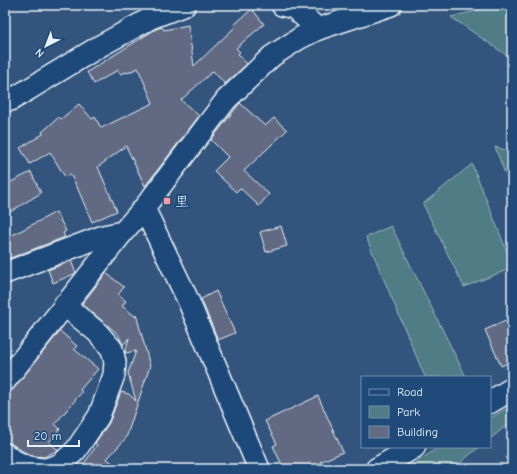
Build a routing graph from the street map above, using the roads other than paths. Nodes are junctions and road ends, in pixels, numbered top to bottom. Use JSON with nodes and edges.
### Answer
{"nodes":[{"id":1,"x":185,"y":5,"type":"edge"},
{"id":2,"x":282,"y":5,"type":"edge"},
{"id":3,"x":390,"y":5,"type":"edge"},
{"id":4,"x":318,"y":29,"type":"junction"},
{"id":5,"x":5,"y":101,"type":"edge"},
{"id":6,"x":144,"y":208,"type":"junction"},
{"id":7,"x":123,"y":232,"type":"junction"},
{"id":8,"x":5,"y":273,"type":"edge"},
{"id":9,"x":64,"y":305,"type":"junction"},
{"id":10,"x":5,"y":381,"type":"edge"},
{"id":11,"x":512,"y":388,"type":"edge"},
{"id":12,"x":491,"y":401,"type":"edge"},
{"id":13,"x":412,"y":448,"type":"edge"},
{"id":14,"x":5,"y":454,"type":"edge"},
{"id":15,"x":43,"y":469,"type":"edge"},
{"id":16,"x":47,"y":469,"type":"edge"},
{"id":17,"x":259,"y":469,"type":"edge"},
{"id":18,"x":377,"y":469,"type":"edge"}],
"edges":[{"from":1,"to":5,"type":"street"},
{"from":2,"to":4,"type":"street"},
{"from":3,"to":4,"type":"street"},
{"from":4,"to":6,"type":"street"},
{"from":6,"to":7,"type":"street"},
{"from":6,"to":17,"type":"street"},
{"from":7,"to":8,"type":"street"},
{"from":7,"to":9,"type":"street"},
{"from":9,"to":10,"type":"street"},
{"from":9,"to":16,"type":"street"},
{"from":11,"to":12,"type":"main road"},
{"from":13,"to":18,"type":"main road"},
{"from":14,"to":15,"type":"street"}]}
